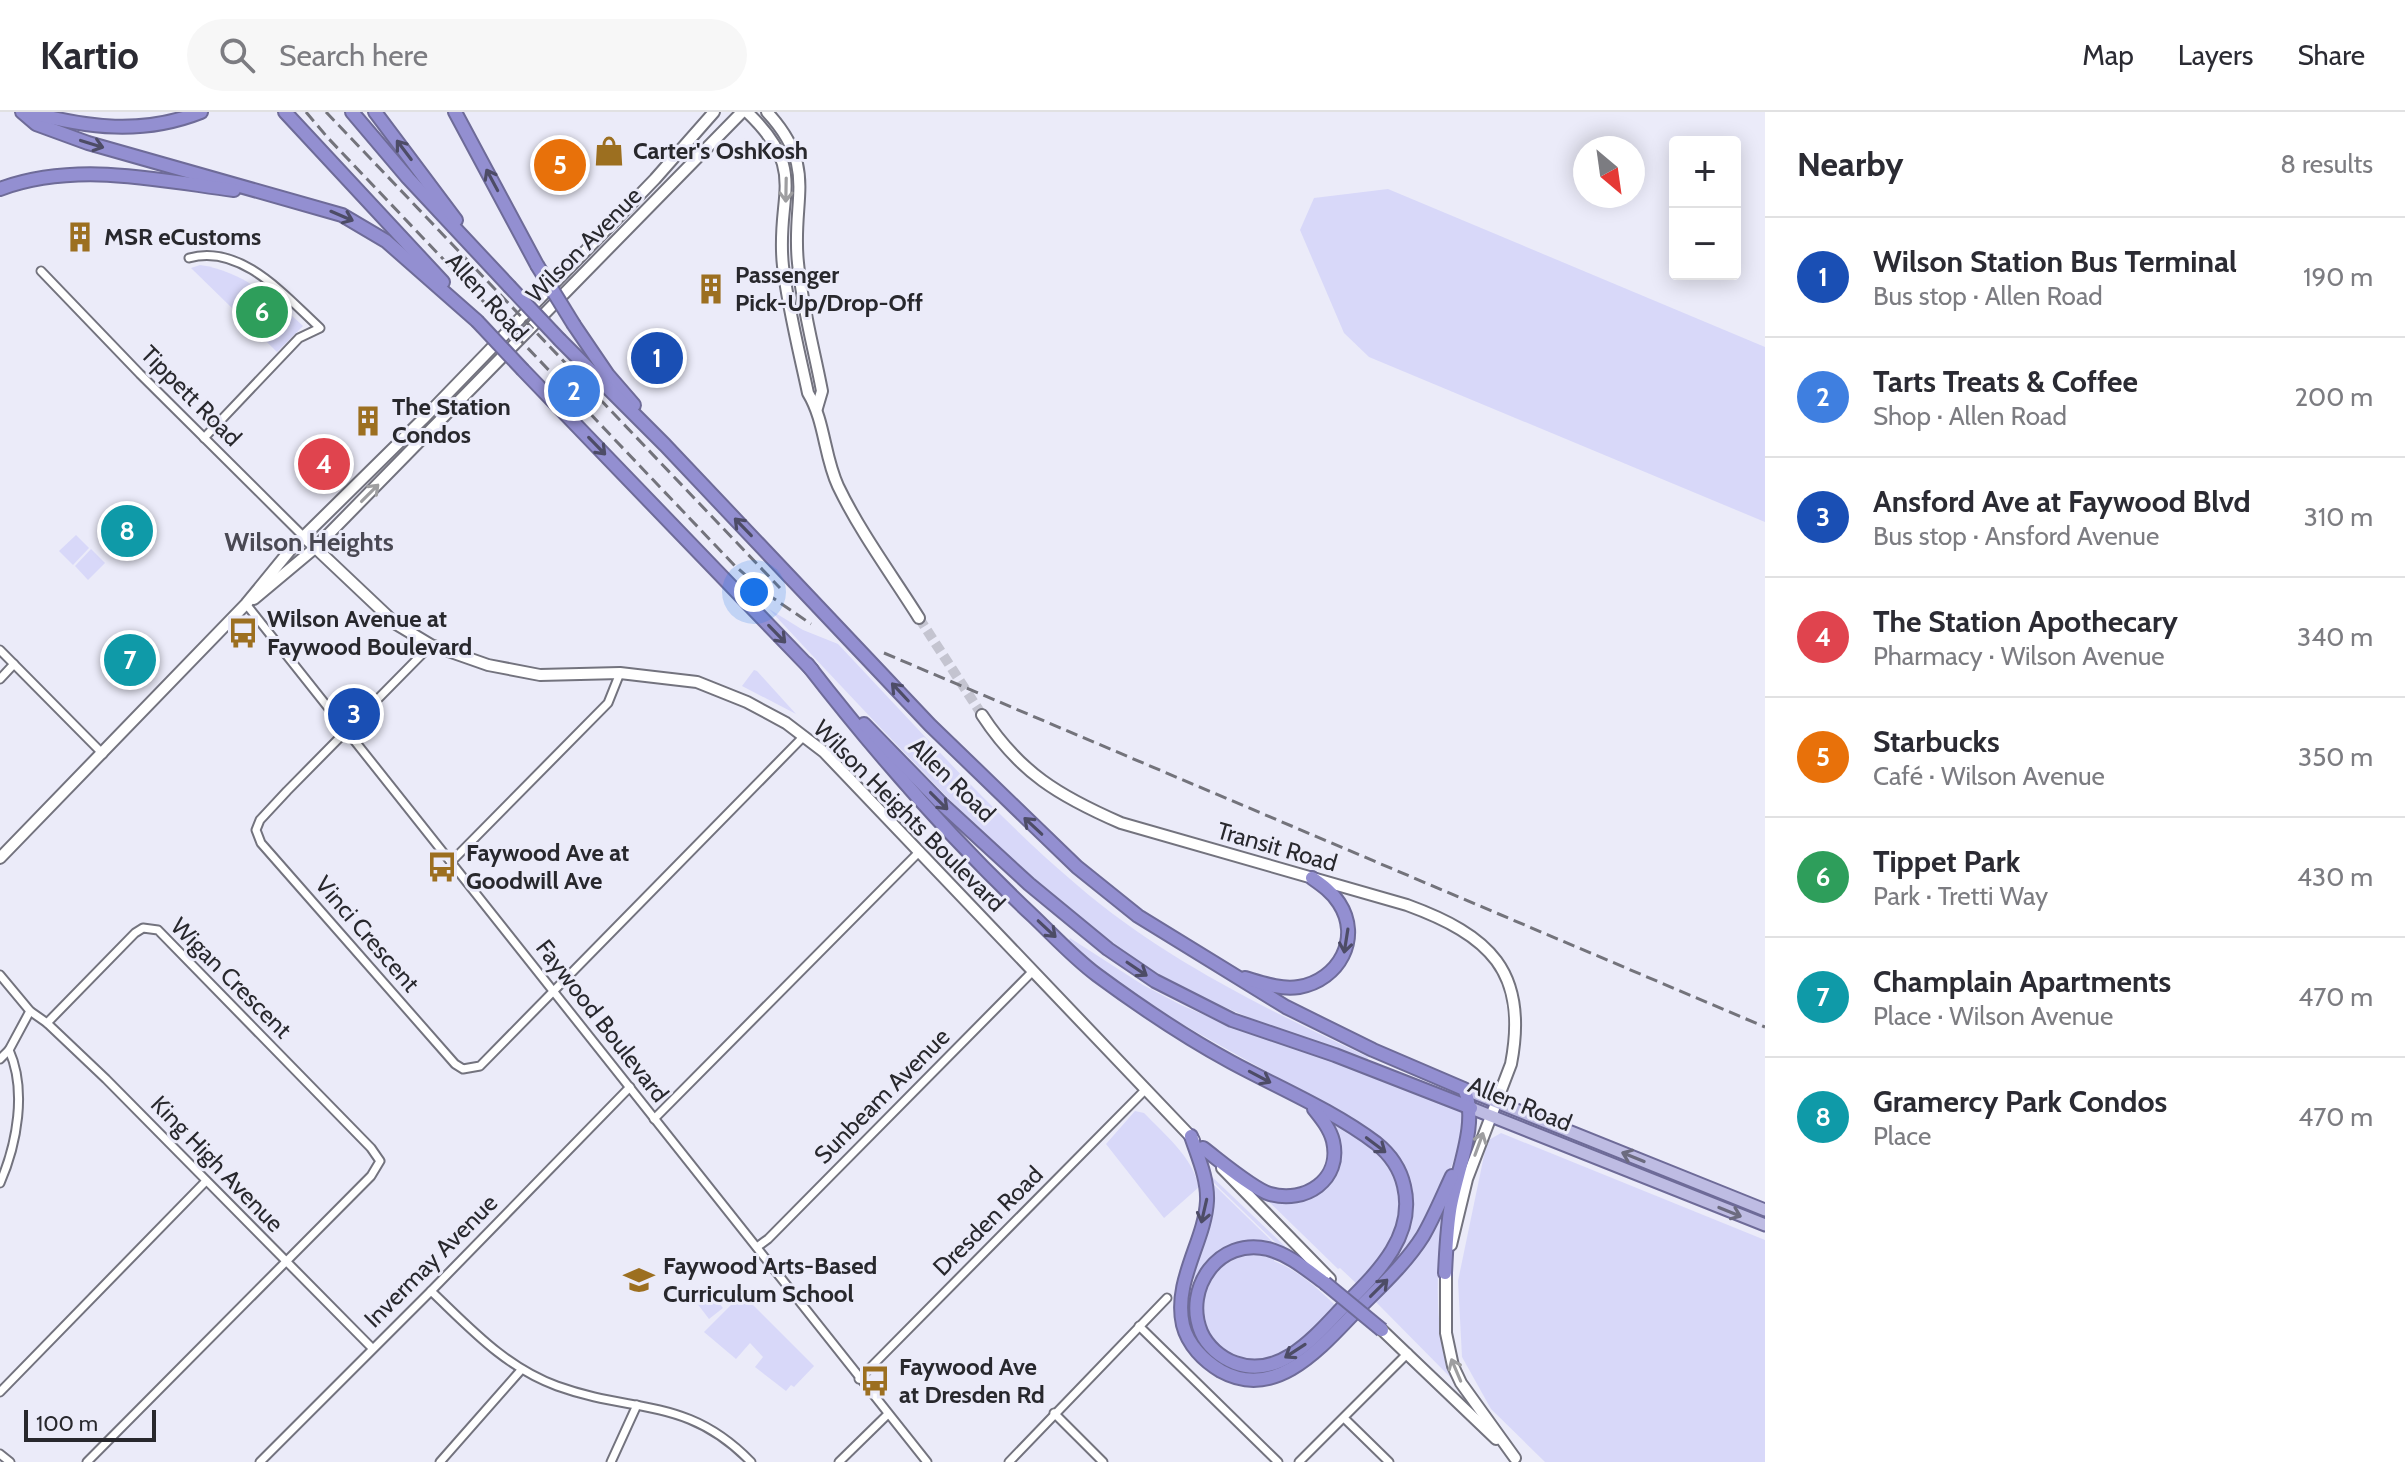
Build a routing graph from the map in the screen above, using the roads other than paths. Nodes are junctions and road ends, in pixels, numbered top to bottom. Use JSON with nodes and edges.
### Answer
{"nodes":[{"id":1,"x":22,"y":112,"type":"edge"},
{"id":2,"x":29,"y":112,"type":"edge"},
{"id":3,"x":201,"y":112,"type":"edge"},
{"id":4,"x":285,"y":112,"type":"edge"},
{"id":5,"x":352,"y":112,"type":"edge"},
{"id":6,"x":375,"y":112,"type":"edge"},
{"id":7,"x":455,"y":112,"type":"edge"},
{"id":8,"x":462,"y":112,"type":"edge"},
{"id":9,"x":714,"y":112,"type":"edge"},
{"id":10,"x":744,"y":112,"type":"edge"},
{"id":11,"x":767,"y":112,"type":"edge"},
{"id":12,"x":476,"y":150,"type":"junction"},
{"id":13,"x":0,"y":189,"type":"edge"},
{"id":14,"x":269,"y":194,"type":"junction"},
{"id":15,"x":189,"y":258,"type":"dead end"},
{"id":16,"x":484,"y":258,"type":"junction"},
{"id":17,"x":41,"y":271,"type":"dead end"},
{"id":18,"x":477,"y":321,"type":"junction"},
{"id":19,"x":817,"y":408,"type":"junction"},
{"id":20,"x":204,"y":438,"type":"junction"},
{"id":21,"x":665,"y":445,"type":"junction"},
{"id":22,"x":304,"y":537,"type":"junction"},
{"id":23,"x":315,"y":548,"type":"junction"},
{"id":24,"x":246,"y":604,"type":"junction"},
{"id":25,"x":919,"y":618,"type":"tunnel mouth"},
{"id":26,"x":431,"y":645,"type":"junction"},
{"id":27,"x":0,"y":650,"type":"edge"},
{"id":28,"x":14,"y":664,"type":"junction"},
{"id":29,"x":807,"y":664,"type":"junction"},
{"id":30,"x":620,"y":673,"type":"junction"},
{"id":31,"x":0,"y":679,"type":"edge"},
{"id":32,"x":982,"y":715,"type":"tunnel mouth"},
{"id":33,"x":347,"y":731,"type":"junction"},
{"id":34,"x":804,"y":736,"type":"junction"},
{"id":35,"x":103,"y":754,"type":"junction"},
{"id":36,"x":920,"y":851,"type":"junction"},
{"id":37,"x":0,"y":858,"type":"edge"},
{"id":38,"x":451,"y":862,"type":"junction"},
{"id":39,"x":1312,"y":878,"type":"junction"},
{"id":40,"x":1033,"y":971,"type":"junction"},
{"id":41,"x":1229,"y":974,"type":"junction"},
{"id":42,"x":0,"y":975,"type":"edge"},
{"id":43,"x":554,"y":991,"type":"junction"},
{"id":44,"x":30,"y":1011,"type":"junction"},
{"id":45,"x":47,"y":1023,"type":"junction"},
{"id":46,"x":9,"y":1050,"type":"junction"},
{"id":47,"x":0,"y":1059,"type":"edge"},
{"id":48,"x":630,"y":1087,"type":"junction"},
{"id":49,"x":1464,"y":1089,"type":"junction"},
{"id":50,"x":1145,"y":1090,"type":"junction"},
{"id":51,"x":1495,"y":1101,"type":"junction"},
{"id":52,"x":1310,"y":1103,"type":"junction"},
{"id":53,"x":1471,"y":1108,"type":"junction"},
{"id":54,"x":1489,"y":1116,"type":"junction"},
{"id":55,"x":654,"y":1119,"type":"junction"},
{"id":56,"x":1191,"y":1136,"type":"junction"},
{"id":57,"x":1203,"y":1148,"type":"junction"},
{"id":58,"x":1463,"y":1152,"type":"junction"},
{"id":59,"x":206,"y":1181,"type":"junction"},
{"id":60,"x":0,"y":1183,"type":"edge"},
{"id":61,"x":1765,"y":1210,"type":"edge"},
{"id":62,"x":1765,"y":1225,"type":"edge"},
{"id":63,"x":757,"y":1247,"type":"junction"},
{"id":64,"x":286,"y":1263,"type":"junction"},
{"id":65,"x":1445,"y":1273,"type":"junction"},
{"id":66,"x":1327,"y":1281,"type":"junction"},
{"id":67,"x":431,"y":1291,"type":"junction"},
{"id":68,"x":1167,"y":1298,"type":"dead end"},
{"id":69,"x":1139,"y":1326,"type":"junction"},
{"id":70,"x":1382,"y":1330,"type":"joint"},
{"id":71,"x":372,"y":1348,"type":"junction"},
{"id":72,"x":1408,"y":1353,"type":"junction"},
{"id":73,"x":521,"y":1370,"type":"junction"},
{"id":74,"x":859,"y":1379,"type":"junction"},
{"id":75,"x":0,"y":1392,"type":"edge"},
{"id":76,"x":637,"y":1405,"type":"junction"},
{"id":77,"x":1054,"y":1413,"type":"junction"},
{"id":78,"x":888,"y":1414,"type":"junction"},
{"id":79,"x":1344,"y":1418,"type":"junction"},
{"id":80,"x":0,"y":1454,"type":"edge"},
{"id":81,"x":1518,"y":1460,"type":"edge"},
{"id":82,"x":10,"y":1462,"type":"edge"},
{"id":83,"x":87,"y":1462,"type":"edge"},
{"id":84,"x":260,"y":1462,"type":"edge"},
{"id":85,"x":440,"y":1462,"type":"edge"},
{"id":86,"x":611,"y":1462,"type":"edge"},
{"id":87,"x":751,"y":1462,"type":"edge"},
{"id":88,"x":839,"y":1462,"type":"edge"},
{"id":89,"x":927,"y":1462,"type":"edge"},
{"id":90,"x":1009,"y":1462,"type":"edge"},
{"id":91,"x":1103,"y":1462,"type":"edge"},
{"id":92,"x":1278,"y":1462,"type":"edge"},
{"id":93,"x":1299,"y":1462,"type":"edge"},
{"id":94,"x":1389,"y":1462,"type":"edge"}],
"edges":[{"from":1,"to":14,"type":"highway","one_way":true},
{"from":2,"to":3,"type":"highway"},
{"from":4,"to":18,"type":"highway","name":"Allen Road"},
{"from":5,"to":16,"type":"highway","name":"Allen Road"},
{"from":16,"to":6,"type":"highway","one_way":true},
{"from":7,"to":12,"type":"highway"},
{"from":8,"to":12,"type":"highway"},
{"from":9,"to":22,"type":"main road","name":"Wilson Avenue"},
{"from":10,"to":19,"type":"main road","one_way":true},
{"from":23,"to":10,"type":"main road","name":"Wilson Avenue","one_way":true},
{"from":11,"to":19,"type":"main road"},
{"from":21,"to":12,"type":"highway","one_way":true,"bridge":true},
{"from":13,"to":14,"type":"highway"},
{"from":14,"to":18,"type":"highway","one_way":true},
{"from":15,"to":20,"type":"street"},
{"from":16,"to":21,"type":"highway","name":"Allen Road","bridge":true},
{"from":17,"to":20,"type":"street","name":"Tippett Road"},
{"from":18,"to":29,"type":"highway","name":"Allen Road","one_way":true,"bridge":true},
{"from":19,"to":25,"type":"main road"},
{"from":20,"to":22,"type":"street","name":"Tippett Road"},
{"from":41,"to":21,"type":"highway","name":"Allen Road","one_way":true},
{"from":22,"to":23,"type":"main road","name":"Tippett Road"},
{"from":22,"to":24,"type":"main road","name":"Wilson Avenue"},
{"from":23,"to":24,"type":"main road","name":"Wilson Avenue"},
{"from":23,"to":26,"type":"main road","name":"Wilson Heights Boulevard"},
{"from":24,"to":33,"type":"street","name":"Faywood Boulevard"},
{"from":24,"to":35,"type":"main road","name":"Wilson Avenue"},
{"from":26,"to":30,"type":"main road","name":"Wilson Heights Boulevard"},
{"from":26,"to":33,"type":"street"},
{"from":27,"to":28,"type":"street"},
{"from":28,"to":31,"type":"street"},
{"from":28,"to":35,"type":"street"},
{"from":29,"to":52,"type":"highway","one_way":true},
{"from":29,"to":53,"type":"highway","name":"Allen Road","one_way":true},
{"from":30,"to":34,"type":"main road","name":"Wilson Heights Boulevard"},
{"from":30,"to":38,"type":"street"},
{"from":32,"to":39,"type":"main road","name":"Transit Road"},
{"from":33,"to":38,"type":"street","name":"Faywood Boulevard"},
{"from":33,"to":43,"type":"street","name":"Vinci Crescent"},
{"from":34,"to":36,"type":"main road","name":"Wilson Heights Boulevard"},
{"from":34,"to":43,"type":"street"},
{"from":35,"to":37,"type":"main road","name":"Wilson Avenue"},
{"from":36,"to":40,"type":"main road","name":"Wilson Heights Boulevard"},
{"from":36,"to":55,"type":"street"},
{"from":38,"to":43,"type":"street","name":"Faywood Boulevard"},
{"from":39,"to":41,"type":"highway","one_way":true},
{"from":39,"to":51,"type":"main road","name":"Transit Road"},
{"from":40,"to":50,"type":"main road","name":"Wilson Heights Boulevard"},
{"from":40,"to":63,"type":"street","name":"Sunbeam Avenue"},
{"from":41,"to":49,"type":"highway","name":"Allen Road"},
{"from":42,"to":44,"type":"street","name":"King High Avenue"},
{"from":43,"to":48,"type":"street","name":"Faywood Boulevard"},
{"from":44,"to":45,"type":"street","name":"King High Avenue"},
{"from":44,"to":46,"type":"street"},
{"from":45,"to":59,"type":"street","name":"King High Avenue"},
{"from":45,"to":64,"type":"street","name":"Wigan Crescent"},
{"from":46,"to":47,"type":"street"},
{"from":46,"to":60,"type":"street"},
{"from":48,"to":55,"type":"street","name":"Faywood Boulevard"},
{"from":48,"to":67,"type":"street","name":"Invermay Avenue"},
{"from":49,"to":51,"type":"main road","name":"Allen Road"},
{"from":49,"to":53,"type":"highway"},
{"from":50,"to":56,"type":"main road","name":"Wilson Heights Boulevard"},
{"from":50,"to":74,"type":"street","name":"Dresden Road"},
{"from":51,"to":54,"type":"main road","name":"Transit Road"},
{"from":61,"to":51,"type":"main road","name":"Allen Road","one_way":true},
{"from":52,"to":57,"type":"highway"},
{"from":52,"to":66,"type":"highway","one_way":true},
{"from":53,"to":54,"type":"main road","name":"Allen Road"},
{"from":53,"to":58,"type":"highway"},
{"from":54,"to":62,"type":"main road","name":"Allen Road","one_way":true},
{"from":65,"to":54,"type":"main road","name":"Transit Road","one_way":true},
{"from":55,"to":63,"type":"street","name":"Faywood Boulevard"},
{"from":56,"to":57,"type":"main road","name":"Wilson Heights Boulevard"},
{"from":56,"to":58,"type":"highway","one_way":true},
{"from":57,"to":66,"type":"main road","name":"Wilson Heights Boulevard"},
{"from":58,"to":65,"type":"highway"},
{"from":59,"to":64,"type":"street","name":"King High Avenue"},
{"from":59,"to":75,"type":"street"},
{"from":63,"to":74,"type":"street","name":"Faywood Boulevard"},
{"from":64,"to":71,"type":"street","name":"King High Avenue"},
{"from":64,"to":83,"type":"street"},
{"from":81,"to":65,"type":"main road","name":"Transit Road","one_way":true},
{"from":66,"to":70,"type":"highway","bridge":true},
{"from":67,"to":71,"type":"street","name":"Invermay Avenue"},
{"from":67,"to":73,"type":"street"},
{"from":68,"to":69,"type":"street"},
{"from":69,"to":77,"type":"street"},
{"from":69,"to":92,"type":"street"},
{"from":70,"to":72,"type":"main road"},
{"from":71,"to":84,"type":"street","name":"Invermay Avenue"},
{"from":72,"to":79,"type":"street"},
{"from":72,"to":81,"type":"main road"},
{"from":73,"to":76,"type":"street"},
{"from":73,"to":85,"type":"street"},
{"from":74,"to":78,"type":"street","name":"Faywood Boulevard"},
{"from":76,"to":86,"type":"street"},
{"from":76,"to":87,"type":"street"},
{"from":77,"to":90,"type":"street"},
{"from":77,"to":91,"type":"street"},
{"from":78,"to":88,"type":"street"},
{"from":78,"to":89,"type":"street","name":"Faywood Boulevard"},
{"from":79,"to":93,"type":"street"},
{"from":79,"to":94,"type":"street"},
{"from":80,"to":82,"type":"street"}]}
